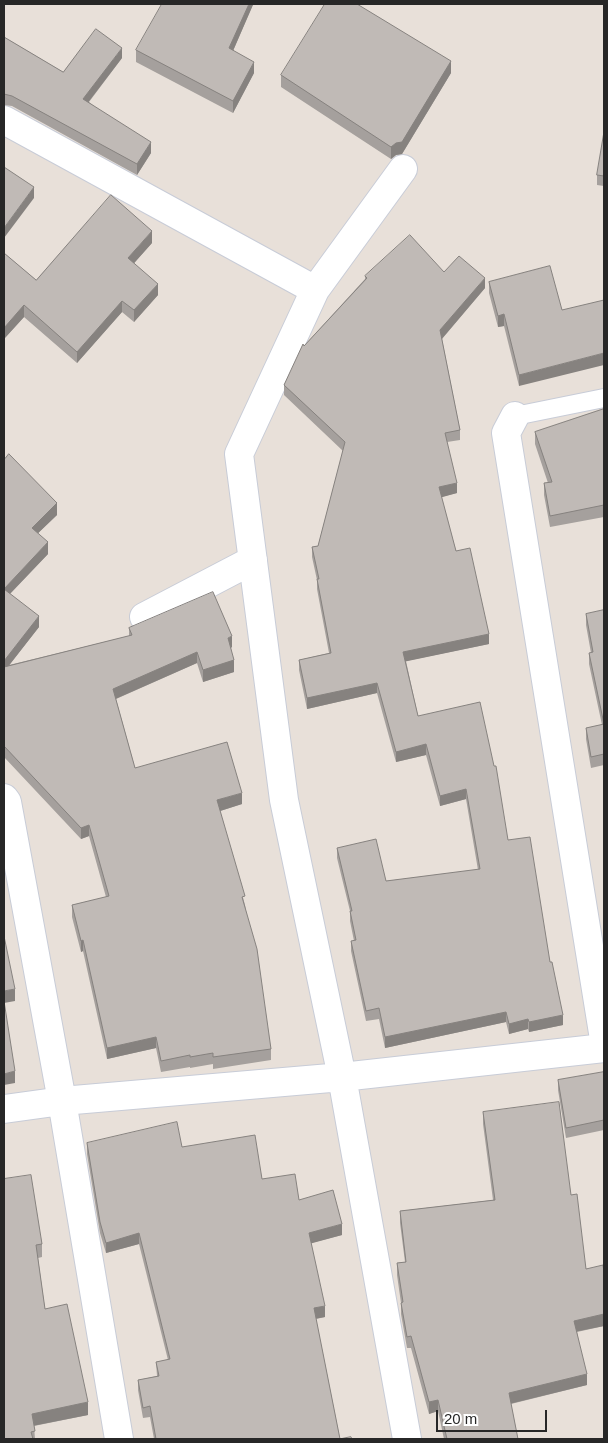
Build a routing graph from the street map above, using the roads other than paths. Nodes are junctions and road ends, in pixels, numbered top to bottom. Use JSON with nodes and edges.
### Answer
{"nodes":[{"id":1,"x":4,"y":120,"type":"edge"},
{"id":2,"x":403,"y":169,"type":"dead end"},
{"id":3,"x":315,"y":290,"type":"junction"},
{"id":4,"x":604,"y":398,"type":"edge"},
{"id":5,"x":515,"y":416,"type":"joint"},
{"id":6,"x":253,"y":560,"type":"junction"},
{"id":7,"x":144,"y":617,"type":"dead end"},
{"id":8,"x":4,"y":798,"type":"edge"},
{"id":9,"x":604,"y":1039,"type":"edge"},
{"id":10,"x":604,"y":1048,"type":"edge"},
{"id":11,"x":342,"y":1077,"type":"junction"},
{"id":12,"x":62,"y":1101,"type":"junction"},
{"id":13,"x":4,"y":1109,"type":"edge"},
{"id":14,"x":119,"y":1439,"type":"edge"},
{"id":15,"x":407,"y":1439,"type":"edge"}],
"edges":[{"from":1,"to":3,"type":"street"},
{"from":2,"to":3,"type":"street"},
{"from":3,"to":6,"type":"street"},
{"from":4,"to":5,"type":"lane"},
{"from":5,"to":9,"type":"street"},
{"from":6,"to":7,"type":"street"},
{"from":6,"to":11,"type":"street"},
{"from":8,"to":12,"type":"street"},
{"from":10,"to":11,"type":"street"},
{"from":11,"to":12,"type":"street"},
{"from":11,"to":15,"type":"street"},
{"from":12,"to":13,"type":"street"},
{"from":12,"to":14,"type":"street"}]}
